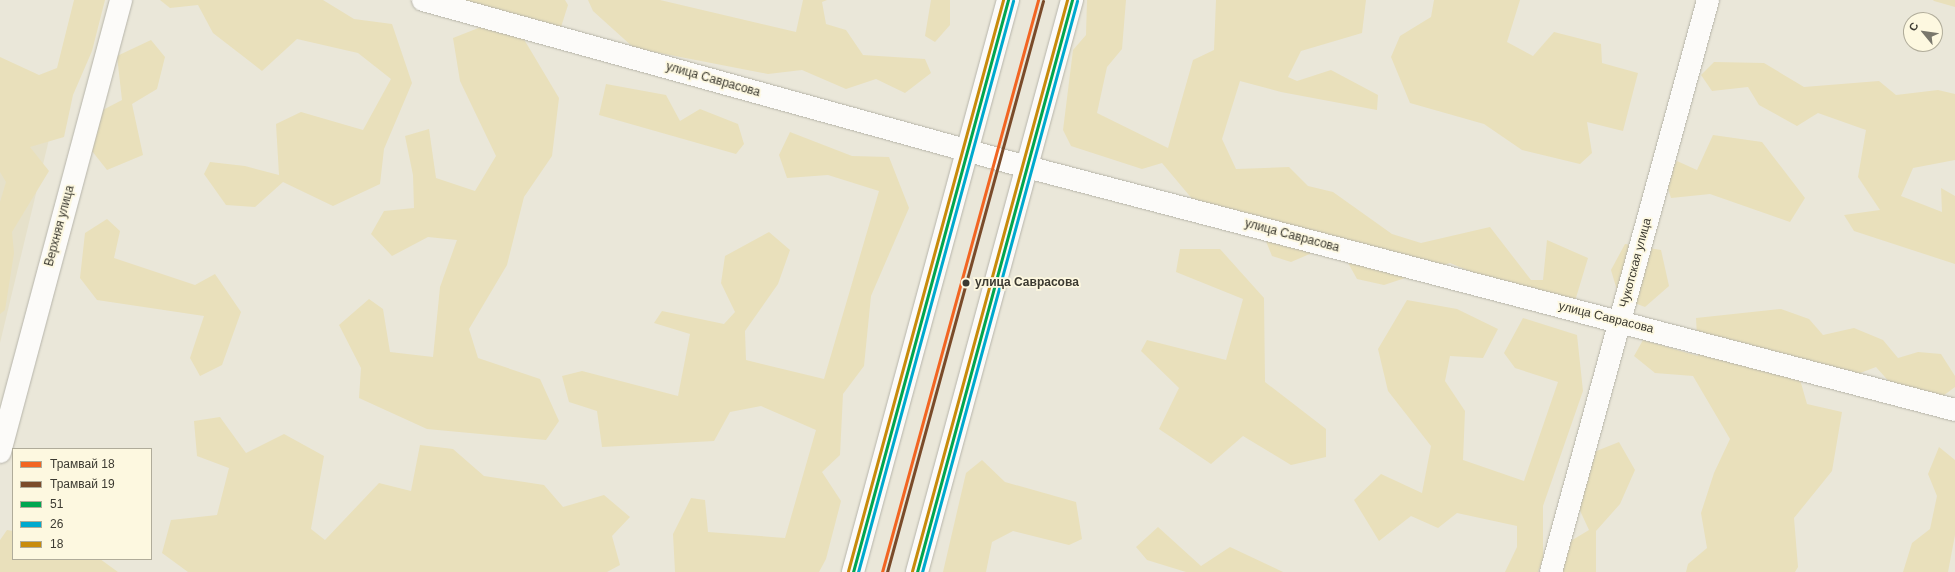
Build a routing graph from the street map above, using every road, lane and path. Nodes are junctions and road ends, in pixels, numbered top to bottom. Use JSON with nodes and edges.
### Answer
{"nodes":[{"id":1,"x":121,"y":0,"type":"edge"},
{"id":2,"x":423,"y":0,"type":"edge"},
{"id":3,"x":1008,"y":0,"type":"edge"},
{"id":4,"x":1072,"y":0,"type":"edge"},
{"id":5,"x":1708,"y":0,"type":"edge"},
{"id":6,"x":968,"y":150,"type":"junction"},
{"id":7,"x":1027,"y":166,"type":"junction"},
{"id":8,"x":1620,"y":322,"type":"junction"},
{"id":9,"x":1955,"y":410,"type":"edge"},
{"id":10,"x":0,"y":452,"type":"edge"},
{"id":11,"x":854,"y":572,"type":"edge"},
{"id":12,"x":917,"y":572,"type":"edge"},
{"id":13,"x":1551,"y":572,"type":"edge"}],
"edges":[{"from":1,"to":10,"type":"street","name":"Верхняя улица"},
{"from":2,"to":6,"type":"street","name":"улица Саврасова"},
{"from":3,"to":6,"type":"street"},
{"from":4,"to":7,"type":"street"},
{"from":5,"to":8,"type":"street","name":"Чукотская улица"},
{"from":6,"to":7,"type":"street","name":"улица Саврасова"},
{"from":6,"to":11,"type":"street"},
{"from":7,"to":8,"type":"street","name":"улица Саврасова"},
{"from":7,"to":12,"type":"street"},
{"from":8,"to":9,"type":"street","name":"улица Саврасова"},
{"from":8,"to":13,"type":"street","name":"Чукотская улица"}]}
